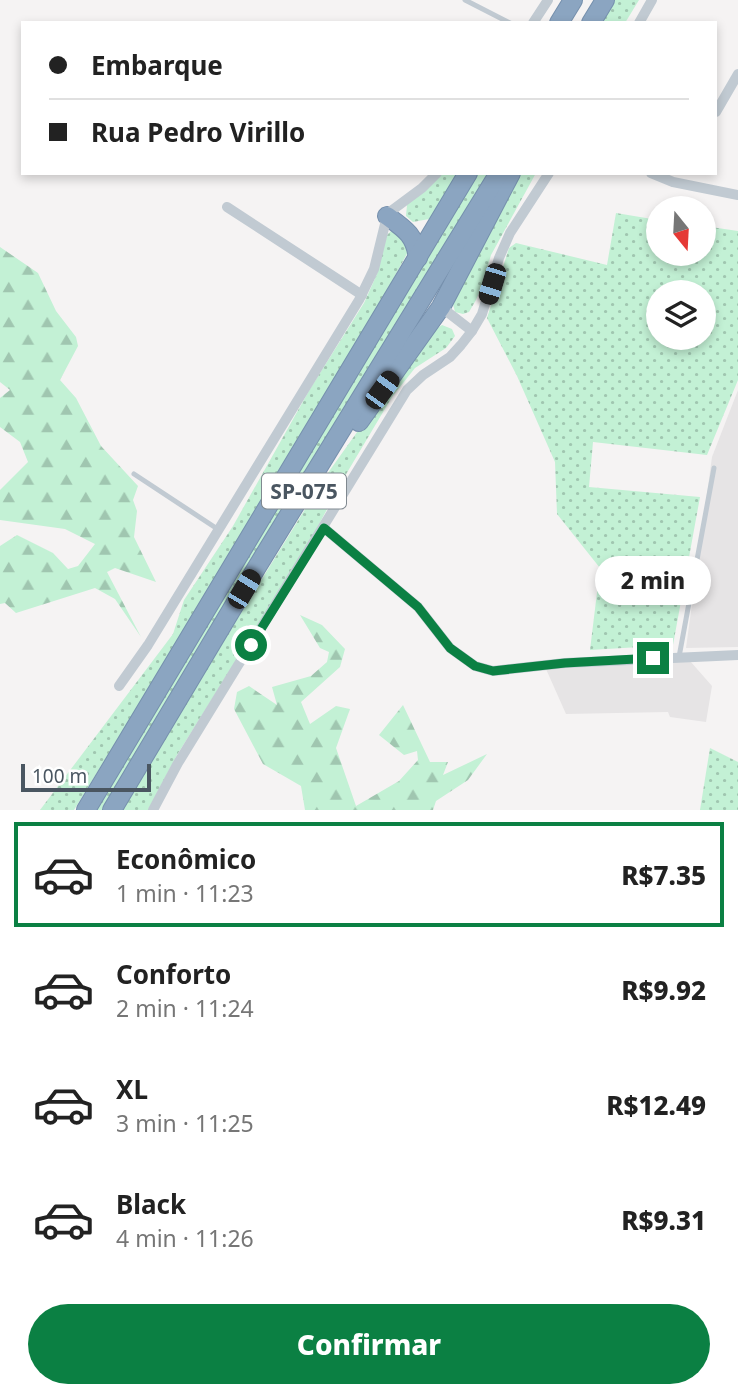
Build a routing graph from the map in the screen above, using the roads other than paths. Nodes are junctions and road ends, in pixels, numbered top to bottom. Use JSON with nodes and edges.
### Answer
{"nodes":[{"id":1,"x":465,"y":0,"type":"edge"},
{"id":2,"x":548,"y":0,"type":"edge"},
{"id":3,"x":573,"y":0,"type":"edge"},
{"id":4,"x":604,"y":0,"type":"edge"},
{"id":5,"x":652,"y":0,"type":"edge"},
{"id":6,"x":506,"y":21,"type":"edge"},
{"id":7,"x":534,"y":21,"type":"edge"},
{"id":8,"x":560,"y":21,"type":"edge"},
{"id":9,"x":592,"y":21,"type":"edge"},
{"id":10,"x":640,"y":21,"type":"edge"},
{"id":11,"x":738,"y":74,"type":"edge"},
{"id":12,"x":717,"y":110,"type":"edge"},
{"id":13,"x":434,"y":175,"type":"edge"},
{"id":14,"x":467,"y":175,"type":"edge"},
{"id":15,"x":498,"y":175,"type":"edge"},
{"id":16,"x":510,"y":175,"type":"edge"},
{"id":17,"x":548,"y":175,"type":"edge"},
{"id":18,"x":676,"y":178,"type":"edge"},
{"id":19,"x":738,"y":195,"type":"edge"},
{"id":20,"x":227,"y":207,"type":"dead end"},
{"id":21,"x":389,"y":214,"type":"junction"},
{"id":22,"x":440,"y":219,"type":"junction"},
{"id":23,"x":418,"y":258,"type":"junction"},
{"id":24,"x":362,"y":295,"type":"junction"},
{"id":25,"x":441,"y":307,"type":"junction"},
{"id":26,"x":472,"y":331,"type":"junction"},
{"id":27,"x":714,"y":468,"type":"dead end"},
{"id":28,"x":134,"y":474,"type":"dead end"},
{"id":29,"x":304,"y":491,"type":"junction"},
{"id":30,"x":324,"y":528,"type":"junction"},
{"id":31,"x":219,"y":530,"type":"junction"},
{"id":32,"x":738,"y":655,"type":"edge"},
{"id":33,"x":679,"y":657,"type":"junction"},
{"id":34,"x":119,"y":687,"type":"dead end"},
{"id":35,"x":86,"y":810,"type":"edge"},
{"id":36,"x":112,"y":810,"type":"edge"},
{"id":37,"x":153,"y":810,"type":"edge"}],
"edges":[{"from":1,"to":6,"type":"lane"},
{"from":2,"to":7,"type":"street"},
{"from":3,"to":8,"type":"highway"},
{"from":4,"to":9,"type":"highway"},
{"from":5,"to":10,"type":"street"},
{"from":11,"to":12,"type":"street"},
{"from":13,"to":21,"type":"street"},
{"from":14,"to":22,"type":"highway","number":"SP-075"},
{"from":15,"to":29,"type":"highway","number":"SP-075"},
{"from":16,"to":25,"type":"highway"},
{"from":17,"to":26,"type":"street"},
{"from":18,"to":19,"type":"street"},
{"from":20,"to":24,"type":"street"},
{"from":21,"to":22,"type":"highway"},
{"from":21,"to":23,"type":"highway"},
{"from":21,"to":24,"type":"street"},
{"from":22,"to":23,"type":"highway","number":"SP-075"},
{"from":23,"to":35,"type":"highway","number":"SP-075"},
{"from":24,"to":31,"type":"street"},
{"from":25,"to":26,"type":"street"},
{"from":25,"to":29,"type":"highway"},
{"from":26,"to":30,"type":"street"},
{"from":27,"to":33,"type":"lane"},
{"from":28,"to":31,"type":"lane"},
{"from":29,"to":36,"type":"highway","number":"SP-075"},
{"from":30,"to":33,"type":"street"},
{"from":30,"to":37,"type":"street"},
{"from":31,"to":34,"type":"street"},
{"from":32,"to":33,"type":"street"}]}
